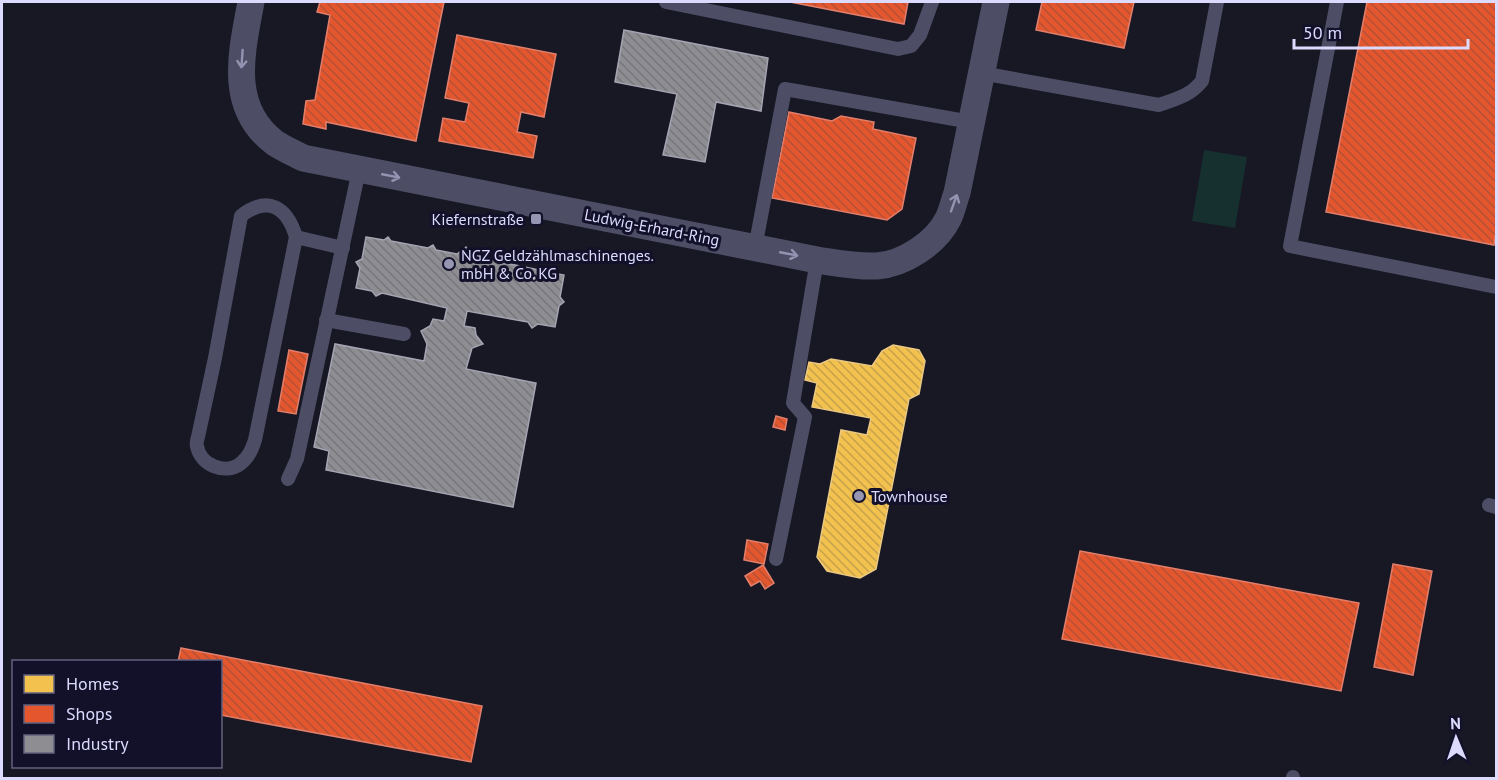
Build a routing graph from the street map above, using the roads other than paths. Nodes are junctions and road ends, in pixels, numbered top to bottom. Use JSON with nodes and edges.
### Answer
{"nodes":[{"id":1,"x":250,"y":2,"type":"edge"},
{"id":2,"x":666,"y":2,"type":"edge"},
{"id":3,"x":932,"y":2,"type":"edge"},
{"id":4,"x":1217,"y":2,"type":"edge"},
{"id":5,"x":1337,"y":2,"type":"edge"},
{"id":6,"x":990,"y":3,"type":"edge"},
{"id":7,"x":981,"y":73,"type":"junction"},
{"id":8,"x":971,"y":122,"type":"junction"},
{"id":9,"x":359,"y":170,"type":"junction"},
{"id":10,"x":296,"y":237,"type":"junction"},
{"id":11,"x":343,"y":248,"type":"junction"},
{"id":12,"x":755,"y":248,"type":"junction"},
{"id":13,"x":817,"y":260,"type":"junction"},
{"id":14,"x":1497,"y":287,"type":"edge"},
{"id":15,"x":326,"y":320,"type":"junction"},
{"id":16,"x":404,"y":334,"type":"dead end"},
{"id":17,"x":288,"y":479,"type":"dead end"},
{"id":18,"x":776,"y":559,"type":"dead end"}],
"edges":[{"from":1,"to":9,"type":"street","name":"Ludwig-Erhard-Ring","one_way":true},
{"from":2,"to":3,"type":"lane"},
{"from":4,"to":7,"type":"lane"},
{"from":5,"to":14,"type":"lane"},
{"from":6,"to":7,"type":"street","name":"Ludwig-Erhard-Ring"},
{"from":7,"to":8,"type":"street","name":"Ludwig-Erhard-Ring"},
{"from":8,"to":12,"type":"lane"},
{"from":13,"to":8,"type":"street","name":"Ludwig-Erhard-Ring","one_way":true},
{"from":9,"to":11,"type":"lane"},
{"from":9,"to":12,"type":"street","name":"Ludwig-Erhard-Ring","one_way":true},
{"from":10,"to":10,"type":"lane"},
{"from":10,"to":11,"type":"lane"},
{"from":11,"to":15,"type":"lane"},
{"from":12,"to":13,"type":"street","name":"Ludwig-Erhard-Ring","one_way":true},
{"from":13,"to":18,"type":"lane"},
{"from":15,"to":16,"type":"lane"},
{"from":15,"to":17,"type":"lane"}]}
